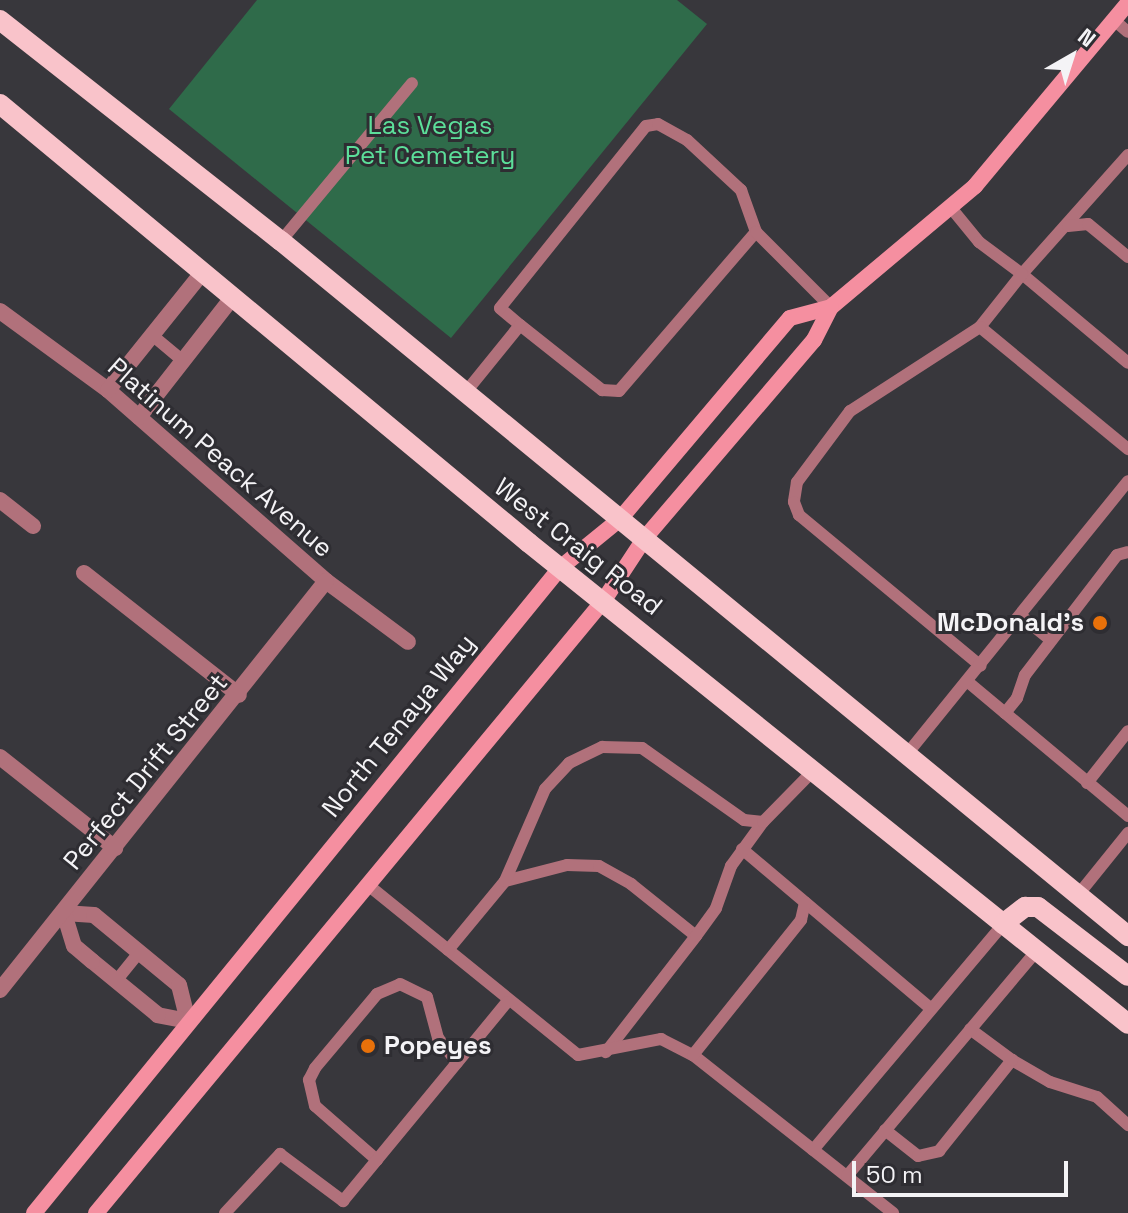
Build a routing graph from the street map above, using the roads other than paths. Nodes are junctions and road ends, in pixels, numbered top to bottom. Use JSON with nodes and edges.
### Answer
{"nodes":[{"id":1,"x":1128,"y":3,"type":"edge"},
{"id":2,"x":0,"y":20,"type":"edge"},
{"id":3,"x":1114,"y":20,"type":"junction"},
{"id":4,"x":1128,"y":32,"type":"edge"},
{"id":5,"x":412,"y":83,"type":"dead end"},
{"id":6,"x":0,"y":104,"type":"edge"},
{"id":7,"x":1128,"y":155,"type":"edge"},
{"id":8,"x":952,"y":209,"type":"junction"},
{"id":9,"x":1068,"y":226,"type":"junction"},
{"id":10,"x":756,"y":232,"type":"junction"},
{"id":11,"x":281,"y":241,"type":"junction"},
{"id":12,"x":1128,"y":257,"type":"edge"},
{"id":13,"x":202,"y":273,"type":"junction"},
{"id":14,"x":1022,"y":274,"type":"junction"},
{"id":15,"x":232,"y":298,"type":"junction"},
{"id":16,"x":831,"y":307,"type":"junction"},
{"id":17,"x":2,"y":317,"type":"edge"},
{"id":18,"x":520,"y":325,"type":"junction"},
{"id":19,"x":980,"y":327,"type":"junction"},
{"id":20,"x":152,"y":335,"type":"junction"},
{"id":21,"x":183,"y":361,"type":"junction"},
{"id":22,"x":1128,"y":363,"type":"edge"},
{"id":23,"x":108,"y":390,"type":"junction"},
{"id":24,"x":465,"y":393,"type":"junction"},
{"id":25,"x":139,"y":417,"type":"junction"},
{"id":26,"x":1128,"y":449,"type":"edge"},
{"id":27,"x":1128,"y":481,"type":"edge"},
{"id":28,"x":0,"y":500,"type":"edge"},
{"id":29,"x":620,"y":519,"type":"junction"},
{"id":30,"x":33,"y":526,"type":"dead end"},
{"id":31,"x":644,"y":539,"type":"junction"},
{"id":32,"x":1128,"y":552,"type":"edge"},
{"id":33,"x":560,"y":568,"type":"junction"},
{"id":34,"x":84,"y":573,"type":"dead end"},
{"id":35,"x":326,"y":581,"type":"junction"},
{"id":36,"x":604,"y":600,"type":"junction"},
{"id":37,"x":1021,"y":616,"type":"junction"},
{"id":38,"x":1051,"y":640,"type":"junction"},
{"id":39,"x":408,"y":642,"type":"dead end"},
{"id":40,"x":981,"y":666,"type":"junction"},
{"id":41,"x":968,"y":682,"type":"junction"},
{"id":42,"x":239,"y":695,"type":"junction"},
{"id":43,"x":1005,"y":713,"type":"junction"},
{"id":44,"x":1128,"y":731,"type":"edge"},
{"id":45,"x":907,"y":754,"type":"junction"},
{"id":46,"x":0,"y":757,"type":"edge"},
{"id":47,"x":814,"y":770,"type":"junction"},
{"id":48,"x":1087,"y":783,"type":"junction"},
{"id":49,"x":1128,"y":816,"type":"edge"},
{"id":50,"x":763,"y":822,"type":"junction"},
{"id":51,"x":1128,"y":833,"type":"edge"},
{"id":52,"x":115,"y":848,"type":"junction"},
{"id":53,"x":742,"y":849,"type":"junction"},
{"id":54,"x":505,"y":881,"type":"junction"},
{"id":55,"x":368,"y":885,"type":"junction"},
{"id":56,"x":1078,"y":895,"type":"junction"},
{"id":57,"x":805,"y":902,"type":"junction"},
{"id":58,"x":64,"y":913,"type":"junction"},
{"id":59,"x":1003,"y":924,"type":"junction"},
{"id":60,"x":696,"y":936,"type":"junction"},
{"id":61,"x":1128,"y":936,"type":"edge"},
{"id":62,"x":448,"y":950,"type":"junction"},
{"id":63,"x":1037,"y":950,"type":"junction"},
{"id":64,"x":139,"y":953,"type":"junction"},
{"id":65,"x":1128,"y":976,"type":"edge"},
{"id":66,"x":116,"y":981,"type":"junction"},
{"id":67,"x":0,"y":990,"type":"edge"},
{"id":68,"x":507,"y":1002,"type":"junction"},
{"id":69,"x":929,"y":1007,"type":"junction"},
{"id":70,"x":188,"y":1021,"type":"junction"},
{"id":71,"x":1128,"y":1024,"type":"edge"},
{"id":72,"x":970,"y":1029,"type":"junction"},
{"id":73,"x":606,"y":1052,"type":"junction"},
{"id":74,"x":693,"y":1055,"type":"junction"},
{"id":75,"x":1012,"y":1060,"type":"junction"},
{"id":76,"x":457,"y":1062,"type":"junction"},
{"id":77,"x":1128,"y":1125,"type":"edge"},
{"id":78,"x":885,"y":1130,"type":"junction"},
{"id":79,"x":813,"y":1150,"type":"junction"},
{"id":80,"x":377,"y":1160,"type":"junction"},
{"id":81,"x":847,"y":1176,"type":"junction"},
{"id":82,"x":34,"y":1213,"type":"edge"},
{"id":83,"x":96,"y":1213,"type":"edge"},
{"id":84,"x":225,"y":1213,"type":"edge"},
{"id":85,"x":893,"y":1213,"type":"edge"}],
"edges":[{"from":1,"to":3,"type":"main road","name":"North Tenaya Way"},
{"from":2,"to":11,"type":"main road","name":"West Craig Road"},
{"from":3,"to":4,"type":"lane"},
{"from":3,"to":8,"type":"main road","name":"North Tenaya Way"},
{"from":5,"to":11,"type":"lane"},
{"from":6,"to":13,"type":"main road","name":"West Craig Road"},
{"from":7,"to":9,"type":"lane"},
{"from":8,"to":14,"type":"lane"},
{"from":8,"to":16,"type":"main road","name":"North Tenaya Way"},
{"from":9,"to":12,"type":"lane"},
{"from":9,"to":14,"type":"lane"},
{"from":10,"to":16,"type":"lane"},
{"from":10,"to":18,"type":"lane"},
{"from":10,"to":18,"type":"lane"},
{"from":11,"to":24,"type":"main road","name":"West Craig Road"},
{"from":13,"to":15,"type":"main road","name":"West Craig Road"},
{"from":13,"to":20,"type":"street"},
{"from":14,"to":19,"type":"lane"},
{"from":14,"to":22,"type":"lane"},
{"from":15,"to":21,"type":"street"},
{"from":15,"to":33,"type":"main road","name":"West Craig Road"},
{"from":16,"to":29,"type":"main road","name":"North Tenaya Way"},
{"from":16,"to":31,"type":"main road","name":"North Tenaya Way"},
{"from":17,"to":23,"type":"street","name":"Platinum Peack Avenue"},
{"from":18,"to":24,"type":"lane"},
{"from":19,"to":26,"type":"lane"},
{"from":19,"to":40,"type":"lane"},
{"from":20,"to":21,"type":"lane"},
{"from":20,"to":23,"type":"street"},
{"from":21,"to":25,"type":"street"},
{"from":23,"to":25,"type":"street","name":"Platinum Peack Avenue"},
{"from":24,"to":29,"type":"main road","name":"West Craig Road"},
{"from":25,"to":35,"type":"street","name":"Platinum Peack Avenue"},
{"from":27,"to":37,"type":"lane"},
{"from":28,"to":30,"type":"street"},
{"from":29,"to":31,"type":"main road","name":"West Craig Road"},
{"from":29,"to":33,"type":"main road","name":"North Tenaya Way"},
{"from":31,"to":36,"type":"main road","name":"North Tenaya Way"},
{"from":31,"to":45,"type":"main road","name":"West Craig Road"},
{"from":32,"to":38,"type":"lane"},
{"from":33,"to":36,"type":"main road","name":"West Craig Road"},
{"from":33,"to":70,"type":"main road","name":"North Tenaya Way"},
{"from":34,"to":42,"type":"street"},
{"from":35,"to":39,"type":"street","name":"Platinum Peack Avenue"},
{"from":35,"to":42,"type":"street","name":"Perfect Drift Street"},
{"from":36,"to":47,"type":"main road","name":"West Craig Road"},
{"from":36,"to":55,"type":"main road","name":"North Tenaya Way"},
{"from":37,"to":38,"type":"lane"},
{"from":37,"to":40,"type":"lane"},
{"from":38,"to":43,"type":"lane"},
{"from":40,"to":41,"type":"lane"},
{"from":41,"to":43,"type":"lane"},
{"from":41,"to":45,"type":"lane"},
{"from":42,"to":52,"type":"street","name":"Perfect Drift Street"},
{"from":43,"to":48,"type":"lane"},
{"from":44,"to":48,"type":"lane"},
{"from":45,"to":56,"type":"main road","name":"West Craig Road"},
{"from":46,"to":52,"type":"street"},
{"from":47,"to":50,"type":"lane"},
{"from":47,"to":59,"type":"main road","name":"West Craig Road"},
{"from":48,"to":49,"type":"lane"},
{"from":50,"to":53,"type":"lane"},
{"from":50,"to":54,"type":"lane"},
{"from":51,"to":56,"type":"lane"},
{"from":52,"to":58,"type":"street","name":"Perfect Drift Street"},
{"from":53,"to":57,"type":"lane"},
{"from":53,"to":60,"type":"lane"},
{"from":54,"to":60,"type":"lane"},
{"from":54,"to":62,"type":"lane"},
{"from":55,"to":62,"type":"lane"},
{"from":55,"to":83,"type":"main road","name":"North Tenaya Way"},
{"from":56,"to":61,"type":"main road","name":"West Craig Road"},
{"from":57,"to":69,"type":"lane"},
{"from":57,"to":74,"type":"lane"},
{"from":58,"to":64,"type":"street"},
{"from":58,"to":66,"type":"street"},
{"from":58,"to":67,"type":"street","name":"Perfect Drift Street"},
{"from":59,"to":63,"type":"main road","name":"West Craig Road"},
{"from":59,"to":65,"type":"main road"},
{"from":59,"to":69,"type":"lane"},
{"from":60,"to":73,"type":"lane"},
{"from":62,"to":68,"type":"lane"},
{"from":63,"to":71,"type":"main road","name":"West Craig Road"},
{"from":63,"to":72,"type":"lane"},
{"from":64,"to":66,"type":"lane"},
{"from":64,"to":70,"type":"street"},
{"from":66,"to":70,"type":"street"},
{"from":68,"to":73,"type":"lane"},
{"from":68,"to":76,"type":"lane"},
{"from":69,"to":79,"type":"lane"},
{"from":70,"to":82,"type":"main road","name":"North Tenaya Way"},
{"from":72,"to":75,"type":"lane"},
{"from":72,"to":78,"type":"lane"},
{"from":73,"to":74,"type":"lane"},
{"from":74,"to":79,"type":"lane"},
{"from":75,"to":77,"type":"lane"},
{"from":75,"to":78,"type":"lane"},
{"from":76,"to":80,"type":"lane"},
{"from":76,"to":80,"type":"lane"},
{"from":78,"to":81,"type":"lane"},
{"from":79,"to":81,"type":"lane"},
{"from":80,"to":84,"type":"lane"},
{"from":81,"to":85,"type":"lane"}]}
